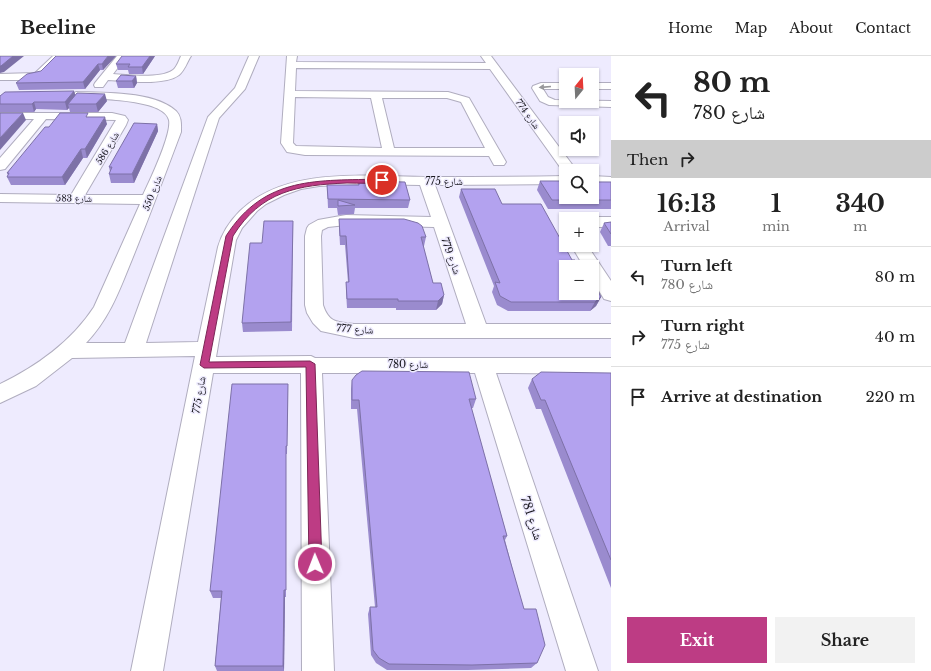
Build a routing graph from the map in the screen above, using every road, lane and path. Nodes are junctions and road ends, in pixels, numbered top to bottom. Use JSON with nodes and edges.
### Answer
{"nodes":[{"id":1,"x":58,"y":56,"type":"edge"},
{"id":2,"x":122,"y":56,"type":"edge"},
{"id":3,"x":186,"y":56,"type":"edge"},
{"id":4,"x":254,"y":56,"type":"edge"},
{"id":5,"x":443,"y":56,"type":"edge"},
{"id":6,"x":292,"y":61,"type":"edge"},
{"id":7,"x":489,"y":61,"type":"edge"},
{"id":8,"x":448,"y":66,"type":"junction"},
{"id":9,"x":0,"y":77,"type":"edge"},
{"id":10,"x":105,"y":77,"type":"junction"},
{"id":11,"x":559,"y":86,"type":"edge"},
{"id":12,"x":599,"y":86,"type":"edge"},
{"id":13,"x":611,"y":86,"type":"edge"},
{"id":14,"x":290,"y":94,"type":"junction"},
{"id":15,"x":376,"y":94,"type":"junction"},
{"id":16,"x":68,"y":95,"type":"edge"},
{"id":17,"x":91,"y":95,"type":"junction"},
{"id":18,"x":544,"y":100,"type":"junction"},
{"id":19,"x":520,"y":103,"type":"junction"},
{"id":20,"x":557,"y":104,"type":"junction"},
{"id":21,"x":611,"y":104,"type":"edge"},
{"id":22,"x":0,"y":116,"type":"edge"},
{"id":23,"x":43,"y":116,"type":"junction"},
{"id":24,"x":389,"y":152,"type":"junction"},
{"id":25,"x":494,"y":152,"type":"junction"},
{"id":26,"x":565,"y":164,"type":"edge"},
{"id":27,"x":0,"y":166,"type":"edge"},
{"id":28,"x":509,"y":180,"type":"junction"},
{"id":29,"x":559,"y":180,"type":"edge"},
{"id":30,"x":599,"y":180,"type":"edge"},
{"id":31,"x":611,"y":180,"type":"edge"},
{"id":32,"x":426,"y":181,"type":"junction"},
{"id":33,"x":0,"y":198,"type":"edge"},
{"id":34,"x":76,"y":198,"type":"junction"},
{"id":35,"x":149,"y":200,"type":"junction"},
{"id":36,"x":439,"y":222,"type":"junction"},
{"id":37,"x":599,"y":222,"type":"edge"},
{"id":38,"x":611,"y":222,"type":"edge"},
{"id":39,"x":583,"y":252,"type":"edge"},
{"id":40,"x":611,"y":295,"type":"edge"},
{"id":41,"x":478,"y":330,"type":"junction"},
{"id":42,"x":611,"y":330,"type":"edge"},
{"id":43,"x":132,"y":350,"type":"junction"},
{"id":44,"x":67,"y":351,"type":"junction"},
{"id":45,"x":206,"y":357,"type":"junction"},
{"id":46,"x":310,"y":364,"type":"junction"},
{"id":47,"x":483,"y":365,"type":"junction"},
{"id":48,"x":611,"y":366,"type":"edge"},
{"id":49,"x":0,"y":394,"type":"edge"},
{"id":50,"x":147,"y":670,"type":"edge"},
{"id":51,"x":318,"y":671,"type":"edge"},
{"id":52,"x":582,"y":671,"type":"edge"}],
"edges":[{"from":1,"to":9,"type":"street"},
{"from":2,"to":10,"type":"street"},
{"from":3,"to":10,"type":"street"},
{"from":4,"to":43,"type":"street"},
{"from":5,"to":8,"type":"street"},
{"from":6,"to":8,"type":"street"},
{"from":6,"to":14,"type":"street"},
{"from":7,"to":8,"type":"street"},
{"from":7,"to":19,"type":"street","name":"شارع 774"},
{"from":10,"to":17,"type":"street"},
{"from":11,"to":18,"type":"street","one_way":true},
{"from":12,"to":13,"type":"street"},
{"from":14,"to":15,"type":"street"},
{"from":14,"to":24,"type":"street"},
{"from":15,"to":24,"type":"street"},
{"from":15,"to":25,"type":"street"},
{"from":16,"to":17,"type":"street","name":"شارع 550"},
{"from":17,"to":35,"type":"street","name":"شارع 550"},
{"from":18,"to":19,"type":"street"},
{"from":18,"to":20,"type":"street"},
{"from":19,"to":20,"type":"street"},
{"from":19,"to":26,"type":"street","name":"شارع 774"},
{"from":20,"to":21,"type":"street"},
{"from":22,"to":23,"type":"street","name":"شارع 586"},
{"from":23,"to":27,"type":"street"},
{"from":23,"to":34,"type":"street","name":"شارع 586"},
{"from":24,"to":25,"type":"street"},
{"from":25,"to":28,"type":"street"},
{"from":28,"to":29,"type":"street","name":"شارع 775"},
{"from":28,"to":32,"type":"street","name":"شارع 775"},
{"from":30,"to":31,"type":"street"},
{"from":32,"to":36,"type":"street","name":"شارع 779"},
{"from":32,"to":45,"type":"street","name":"شارع 775"},
{"from":33,"to":34,"type":"street","name":"شارع 583"},
{"from":34,"to":35,"type":"street","name":"شارع 583"},
{"from":35,"to":44,"type":"street","name":"شارع 550"},
{"from":36,"to":41,"type":"street","name":"شارع 779"},
{"from":36,"to":41,"type":"street","name":"شارع 777"},
{"from":37,"to":38,"type":"street"},
{"from":39,"to":40,"type":"street"},
{"from":41,"to":42,"type":"street","name":"شارع 777"},
{"from":43,"to":44,"type":"street","name":"شارع 780"},
{"from":43,"to":45,"type":"street","name":"شارع 780"},
{"from":44,"to":49,"type":"street","name":"شارع 550"},
{"from":45,"to":46,"type":"street","name":"شارع 780"},
{"from":45,"to":50,"type":"street","name":"شارع 775"},
{"from":46,"to":47,"type":"street","name":"شارع 780"},
{"from":46,"to":51,"type":"street"},
{"from":47,"to":48,"type":"street","name":"شارع 780"},
{"from":47,"to":52,"type":"street","name":"شارع 781"}]}
